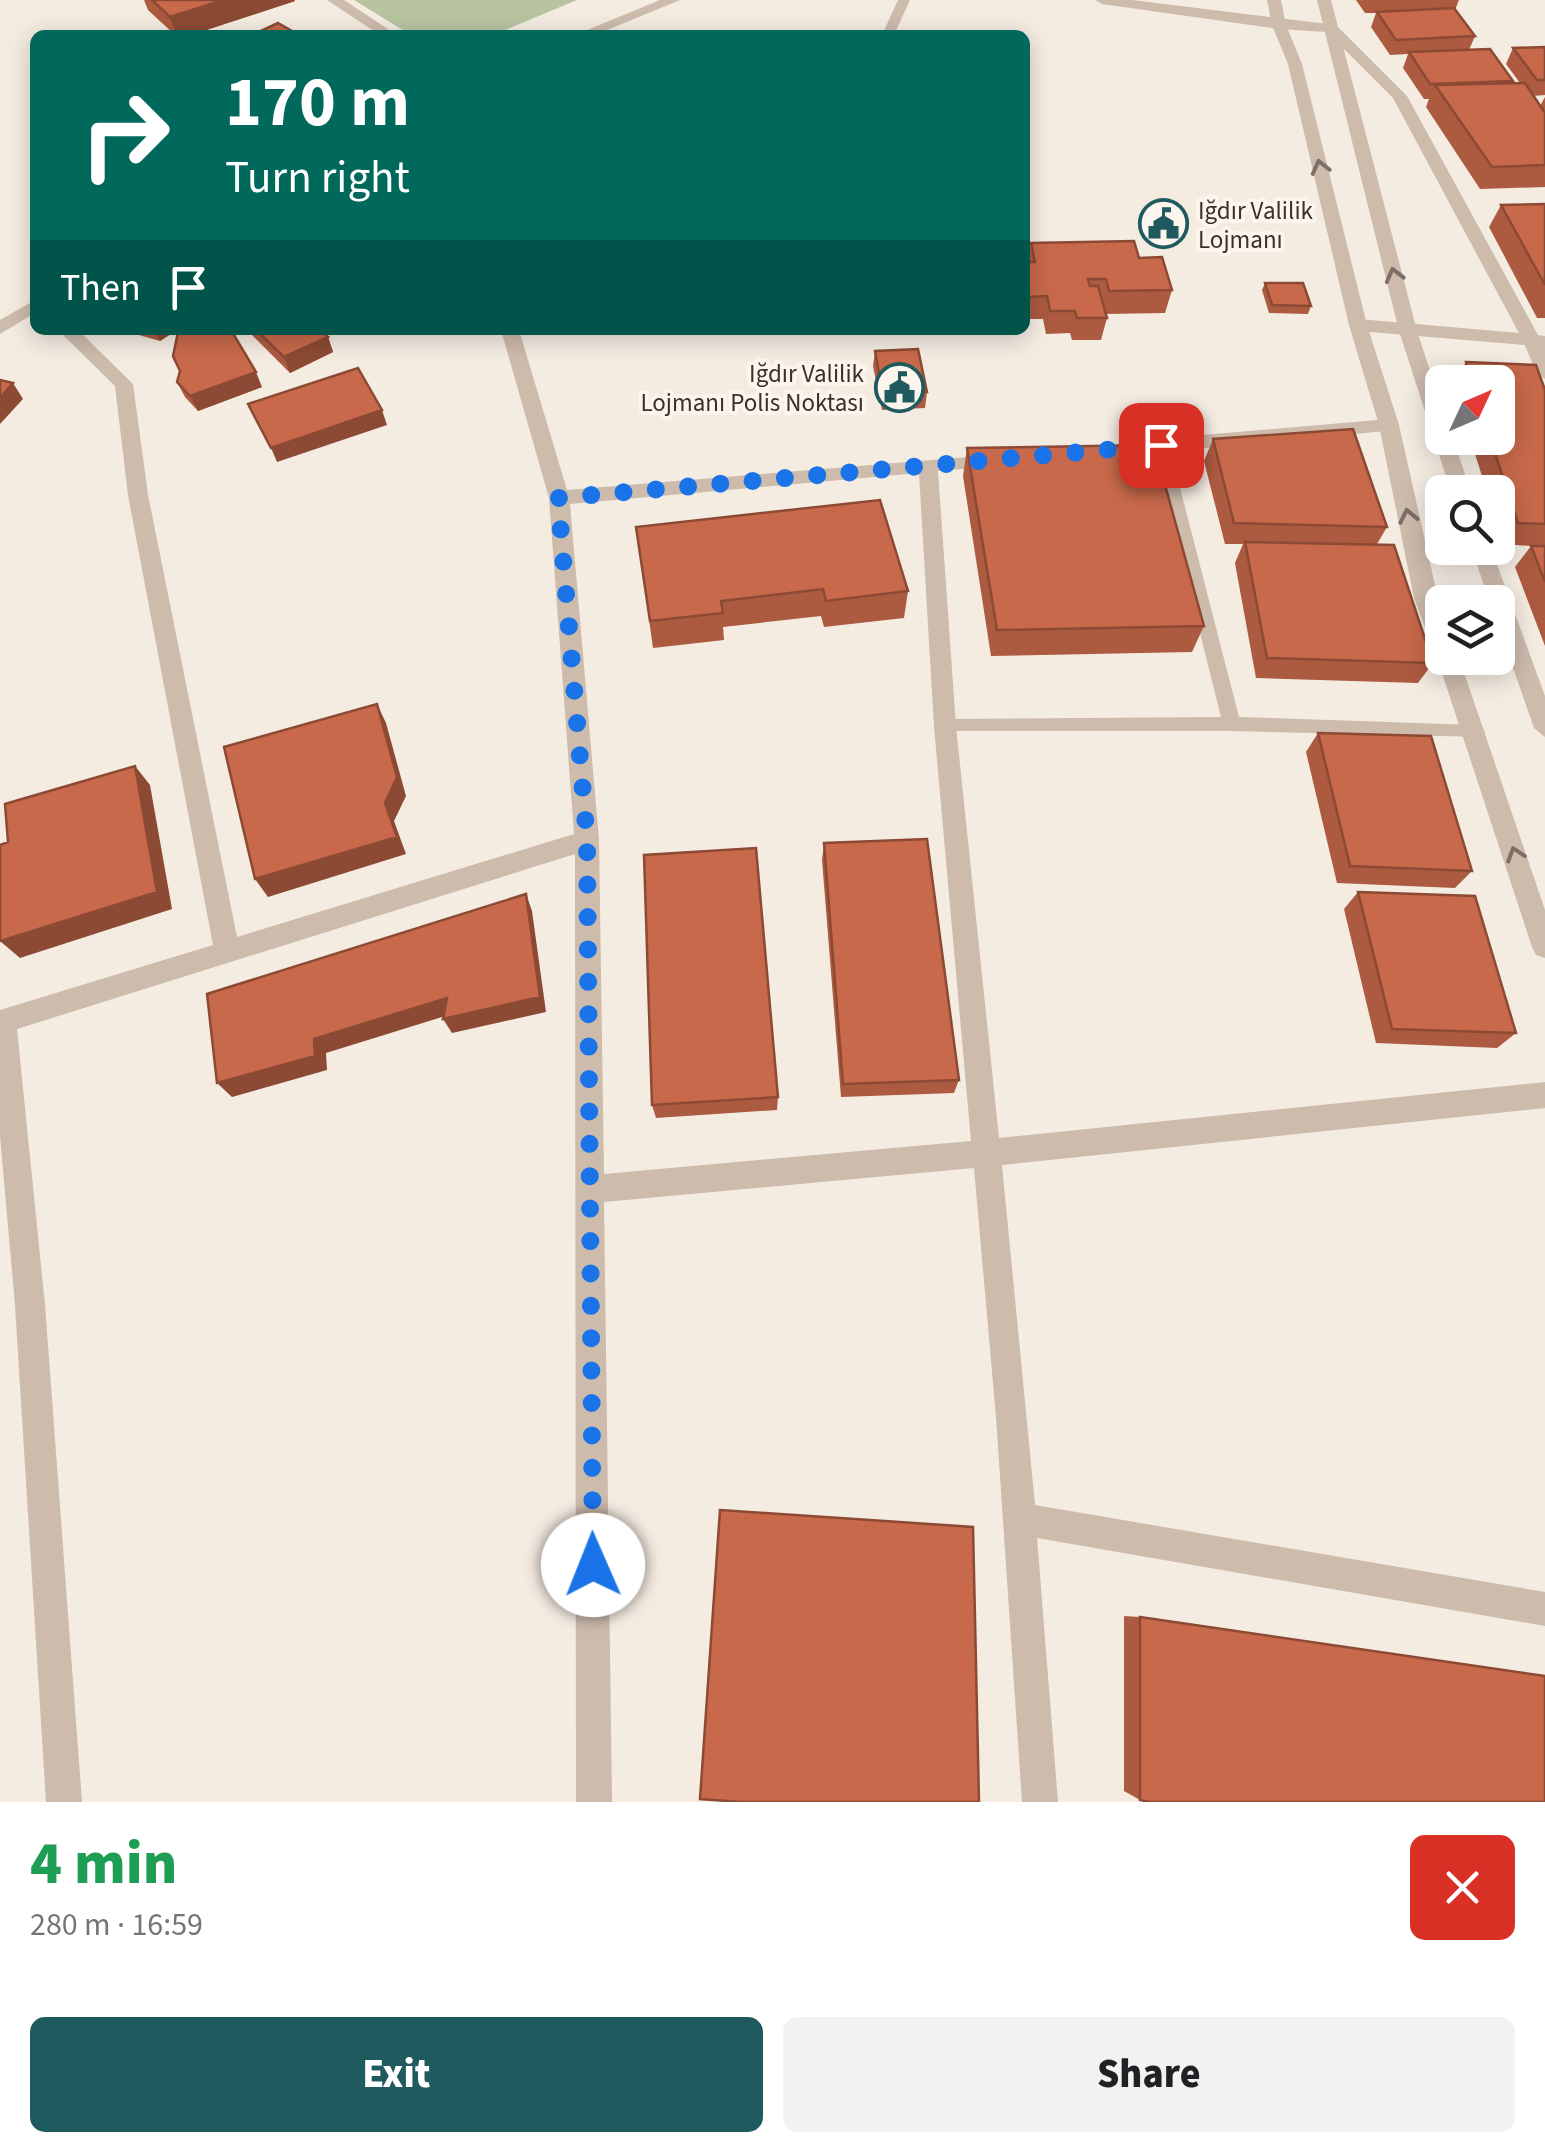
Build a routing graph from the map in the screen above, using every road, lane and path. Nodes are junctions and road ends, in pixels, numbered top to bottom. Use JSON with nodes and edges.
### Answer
{"nodes":[{"id":1,"x":334,"y":0,"type":"edge"},
{"id":2,"x":673,"y":0,"type":"edge"},
{"id":3,"x":904,"y":0,"type":"edge"},
{"id":4,"x":1102,"y":0,"type":"edge"},
{"id":5,"x":1274,"y":0,"type":"edge"},
{"id":6,"x":1324,"y":0,"type":"edge"},
{"id":7,"x":1279,"y":24,"type":"junction"},
{"id":8,"x":1331,"y":28,"type":"junction"},
{"id":9,"x":382,"y":30,"type":"edge"},
{"id":10,"x":595,"y":30,"type":"edge"},
{"id":11,"x":890,"y":30,"type":"edge"},
{"id":12,"x":30,"y":309,"type":"edge"},
{"id":13,"x":1358,"y":325,"type":"junction"},
{"id":14,"x":0,"y":328,"type":"edge"},
{"id":15,"x":1408,"y":331,"type":"junction"},
{"id":16,"x":71,"y":335,"type":"edge"},
{"id":17,"x":511,"y":335,"type":"edge"},
{"id":18,"x":1538,"y":341,"type":"edge"},
{"id":19,"x":1545,"y":373,"type":"edge"},
{"id":20,"x":1425,"y":382,"type":"edge"},
{"id":21,"x":1388,"y":425,"type":"junction"},
{"id":22,"x":1161,"y":445,"type":"junction"},
{"id":23,"x":1103,"y":450,"type":"edge"},
{"id":24,"x":1025,"y":457,"type":"edge"},
{"id":25,"x":928,"y":465,"type":"junction"},
{"id":26,"x":558,"y":498,"type":"junction"},
{"id":27,"x":1487,"y":565,"type":"edge"},
{"id":28,"x":1425,"y":598,"type":"edge"},
{"id":29,"x":1454,"y":675,"type":"edge"},
{"id":30,"x":1232,"y":724,"type":"junction"},
{"id":31,"x":945,"y":726,"type":"junction"},
{"id":32,"x":1545,"y":728,"type":"edge"},
{"id":33,"x":1476,"y":732,"type":"junction"},
{"id":34,"x":587,"y":840,"type":"junction"},
{"id":35,"x":1545,"y":947,"type":"edge"},
{"id":36,"x":227,"y":951,"type":"junction"},
{"id":37,"x":2,"y":1021,"type":"edge"},
{"id":38,"x":1545,"y":1095,"type":"edge"},
{"id":39,"x":986,"y":1153,"type":"junction"},
{"id":40,"x":588,"y":1189,"type":"junction"},
{"id":41,"x":1020,"y":1519,"type":"junction"},
{"id":42,"x":1545,"y":1609,"type":"edge"},
{"id":43,"x":64,"y":1802,"type":"edge"},
{"id":44,"x":594,"y":1802,"type":"edge"},
{"id":45,"x":1040,"y":1802,"type":"edge"}],
"edges":[{"from":1,"to":9,"type":"street"},
{"from":2,"to":10,"type":"street"},
{"from":3,"to":11,"type":"lane"},
{"from":4,"to":7,"type":"street"},
{"from":5,"to":7,"type":"street"},
{"from":6,"to":8,"type":"street"},
{"from":7,"to":8,"type":"street"},
{"from":13,"to":7,"type":"street","one_way":true},
{"from":15,"to":8,"type":"street","one_way":true},
{"from":8,"to":18,"type":"street"},
{"from":12,"to":14,"type":"street"},
{"from":13,"to":15,"type":"street"},
{"from":13,"to":21,"type":"street"},
{"from":15,"to":18,"type":"street"},
{"from":15,"to":20,"type":"street"},
{"from":16,"to":36,"type":"street"},
{"from":17,"to":26,"type":"street"},
{"from":18,"to":19,"type":"street"},
{"from":21,"to":22,"type":"street"},
{"from":28,"to":21,"type":"street","one_way":true},
{"from":22,"to":23,"type":"street"},
{"from":22,"to":30,"type":"lane"},
{"from":24,"to":25,"type":"street"},
{"from":25,"to":26,"type":"street"},
{"from":25,"to":31,"type":"street"},
{"from":26,"to":34,"type":"street"},
{"from":27,"to":32,"type":"street"},
{"from":29,"to":33,"type":"street"},
{"from":30,"to":31,"type":"lane"},
{"from":30,"to":33,"type":"lane"},
{"from":31,"to":39,"type":"street"},
{"from":35,"to":33,"type":"street","one_way":true},
{"from":34,"to":36,"type":"street"},
{"from":34,"to":40,"type":"street"},
{"from":36,"to":37,"type":"street"},
{"from":37,"to":43,"type":"street"},
{"from":38,"to":39,"type":"street"},
{"from":39,"to":40,"type":"street"},
{"from":39,"to":41,"type":"street"},
{"from":40,"to":44,"type":"street"},
{"from":41,"to":42,"type":"street"},
{"from":41,"to":45,"type":"street"}]}
